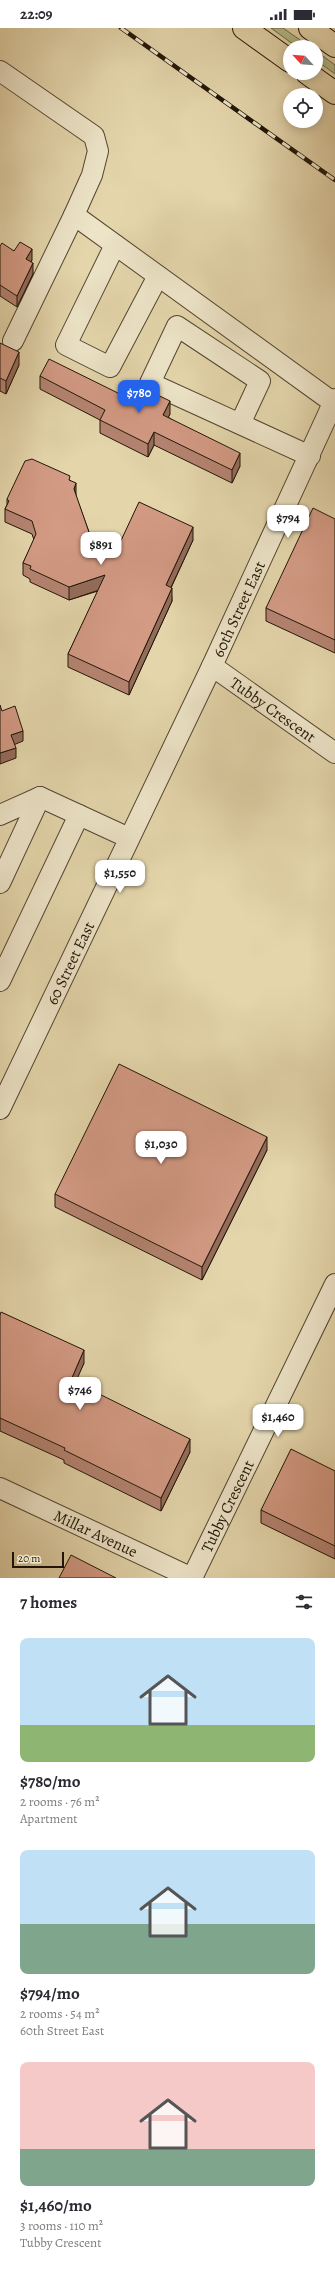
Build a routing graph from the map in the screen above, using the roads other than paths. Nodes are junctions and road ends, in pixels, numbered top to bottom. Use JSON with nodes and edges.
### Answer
{"nodes":[{"id":1,"x":244,"y":28,"type":"edge"},
{"id":2,"x":310,"y":28,"type":"edge"},
{"id":3,"x":335,"y":46,"type":"edge"},
{"id":4,"x":283,"y":56,"type":"edge"},
{"id":5,"x":0,"y":71,"type":"edge"},
{"id":6,"x":316,"y":80,"type":"edge"},
{"id":7,"x":335,"y":94,"type":"edge"},
{"id":8,"x":74,"y":215,"type":"junction"},
{"id":9,"x":115,"y":245,"type":"junction"},
{"id":10,"x":158,"y":276,"type":"junction"},
{"id":11,"x":13,"y":341,"type":"dead end"},
{"id":12,"x":334,"y":401,"type":"edge"},
{"id":13,"x":240,"y":424,"type":"junction"},
{"id":14,"x":310,"y":456,"type":"junction"},
{"id":15,"x":212,"y":666,"type":"junction"},
{"id":16,"x":335,"y":753,"type":"edge"},
{"id":17,"x":40,"y":797,"type":"junction"},
{"id":18,"x":79,"y":814,"type":"junction"},
{"id":19,"x":0,"y":815,"type":"edge"},
{"id":20,"x":130,"y":838,"type":"junction"},
{"id":21,"x":0,"y":883,"type":"edge"},
{"id":22,"x":0,"y":981,"type":"edge"},
{"id":23,"x":5,"y":1087,"type":"edge"},
{"id":24,"x":0,"y":1109,"type":"edge"},
{"id":25,"x":335,"y":1284,"type":"edge"},
{"id":26,"x":0,"y":1488,"type":"edge"},
{"id":27,"x":192,"y":1578,"type":"edge"}],
"edges":[{"from":1,"to":4,"type":"main road"},
{"from":2,"to":3,"type":"main road"},
{"from":5,"to":8,"type":"street"},
{"from":6,"to":7,"type":"main road"},
{"from":8,"to":9,"type":"street"},
{"from":8,"to":11,"type":"street"},
{"from":9,"to":10,"type":"street"},
{"from":9,"to":10,"type":"street"},
{"from":10,"to":12,"type":"street"},
{"from":12,"to":14,"type":"street","name":"60th Street East"},
{"from":13,"to":13,"type":"street"},
{"from":13,"to":14,"type":"street"},
{"from":14,"to":15,"type":"street","name":"60th Street East"},
{"from":15,"to":16,"type":"street","name":"Tubby Crescent"},
{"from":15,"to":20,"type":"street","name":"60 Street East"},
{"from":17,"to":18,"type":"street"},
{"from":17,"to":19,"type":"street"},
{"from":17,"to":21,"type":"street"},
{"from":18,"to":20,"type":"street"},
{"from":18,"to":22,"type":"street"},
{"from":20,"to":23,"type":"street","name":"60 Street East"},
{"from":23,"to":24,"type":"street","name":"60 Street East"},
{"from":25,"to":27,"type":"street","name":"Tubby Crescent"},
{"from":26,"to":27,"type":"street","name":"Millar Avenue"}]}
